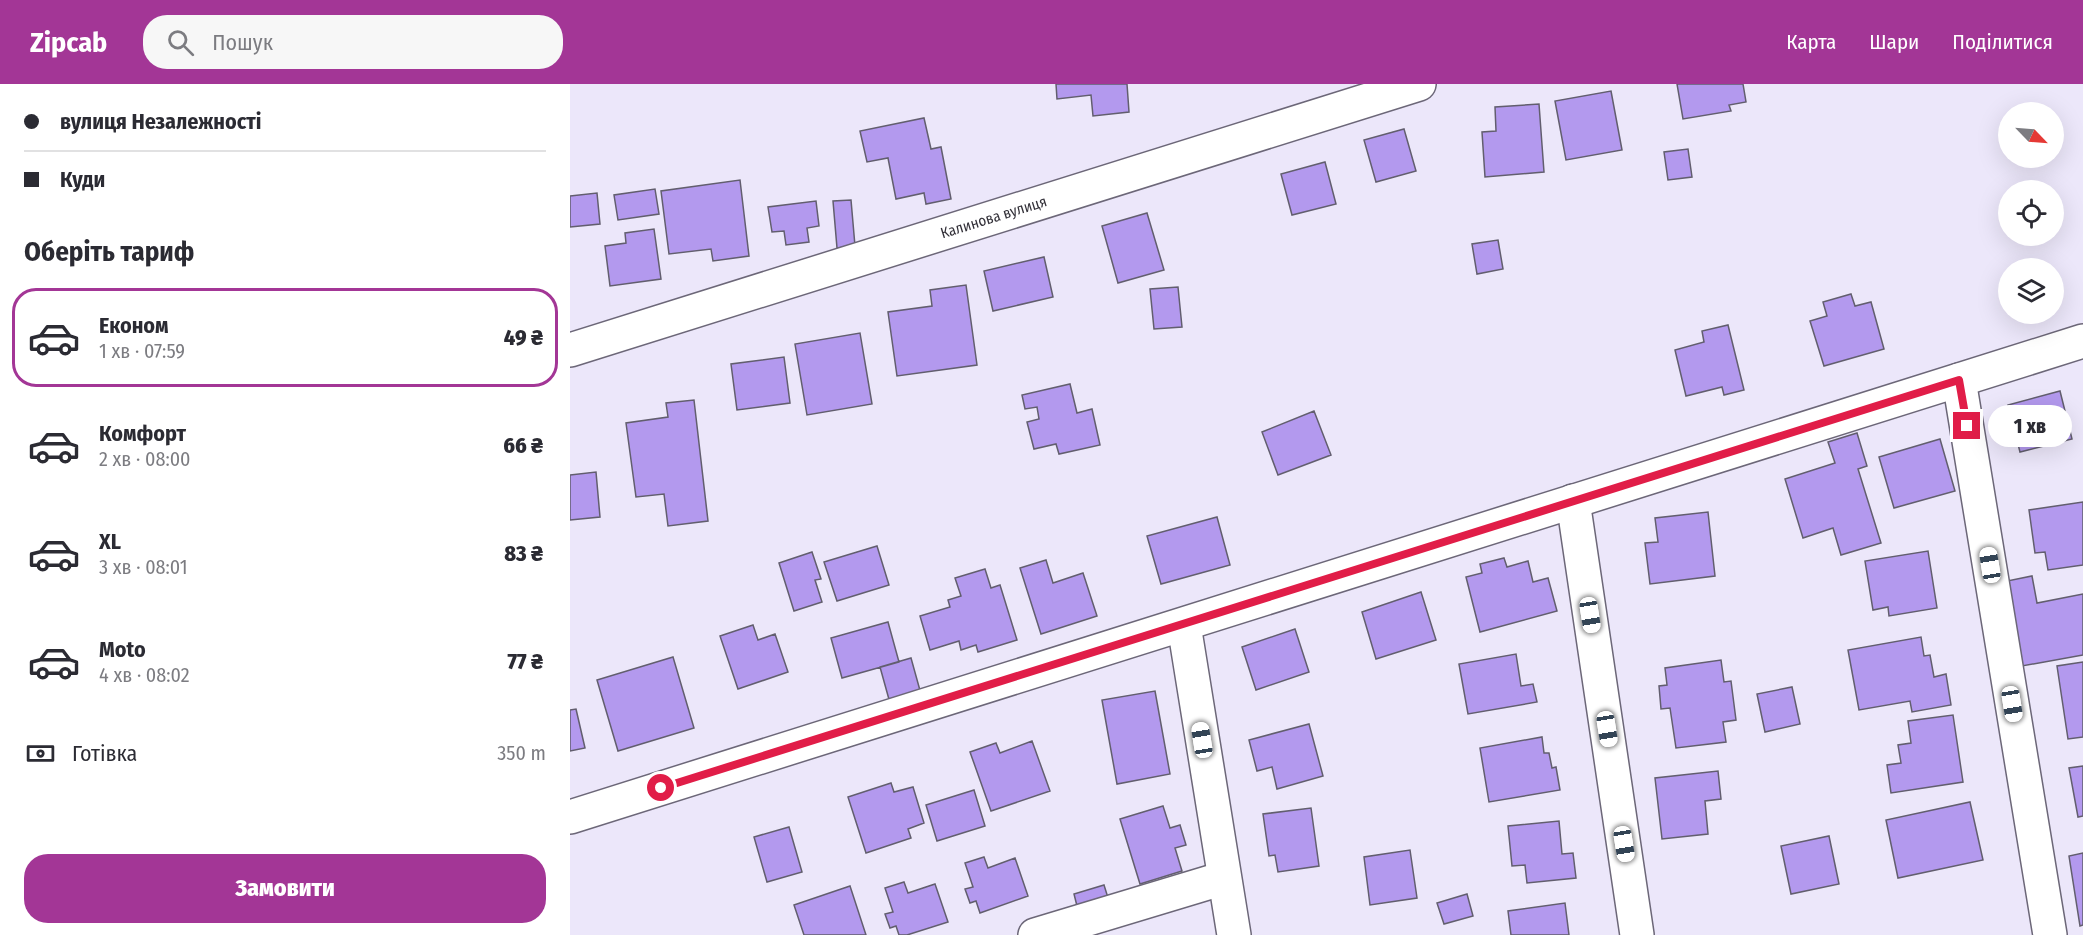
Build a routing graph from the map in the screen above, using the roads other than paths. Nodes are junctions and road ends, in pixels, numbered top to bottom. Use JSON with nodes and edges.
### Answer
{"nodes":[{"id":1,"x":1419,"y":84,"type":"edge"},
{"id":2,"x":2083,"y":341,"type":"edge"},
{"id":3,"x":570,"y":350,"type":"edge"},
{"id":4,"x":1959,"y":380,"type":"junction"},
{"id":5,"x":1573,"y":501,"type":"junction"},
{"id":6,"x":1184,"y":625,"type":"junction"},
{"id":7,"x":570,"y":817,"type":"edge"},
{"id":8,"x":1224,"y":878,"type":"junction"},
{"id":9,"x":1035,"y":935,"type":"edge"},
{"id":10,"x":1234,"y":935,"type":"edge"},
{"id":11,"x":1637,"y":935,"type":"edge"},
{"id":12,"x":2050,"y":935,"type":"edge"}],
"edges":[{"from":1,"to":3,"type":"street","name":"Калинова вулиця"},
{"from":2,"to":4,"type":"street"},
{"from":4,"to":5,"type":"street"},
{"from":4,"to":12,"type":"street"},
{"from":5,"to":6,"type":"street"},
{"from":5,"to":11,"type":"street"},
{"from":6,"to":7,"type":"street"},
{"from":6,"to":8,"type":"street"},
{"from":8,"to":9,"type":"street"},
{"from":8,"to":10,"type":"street"}]}
